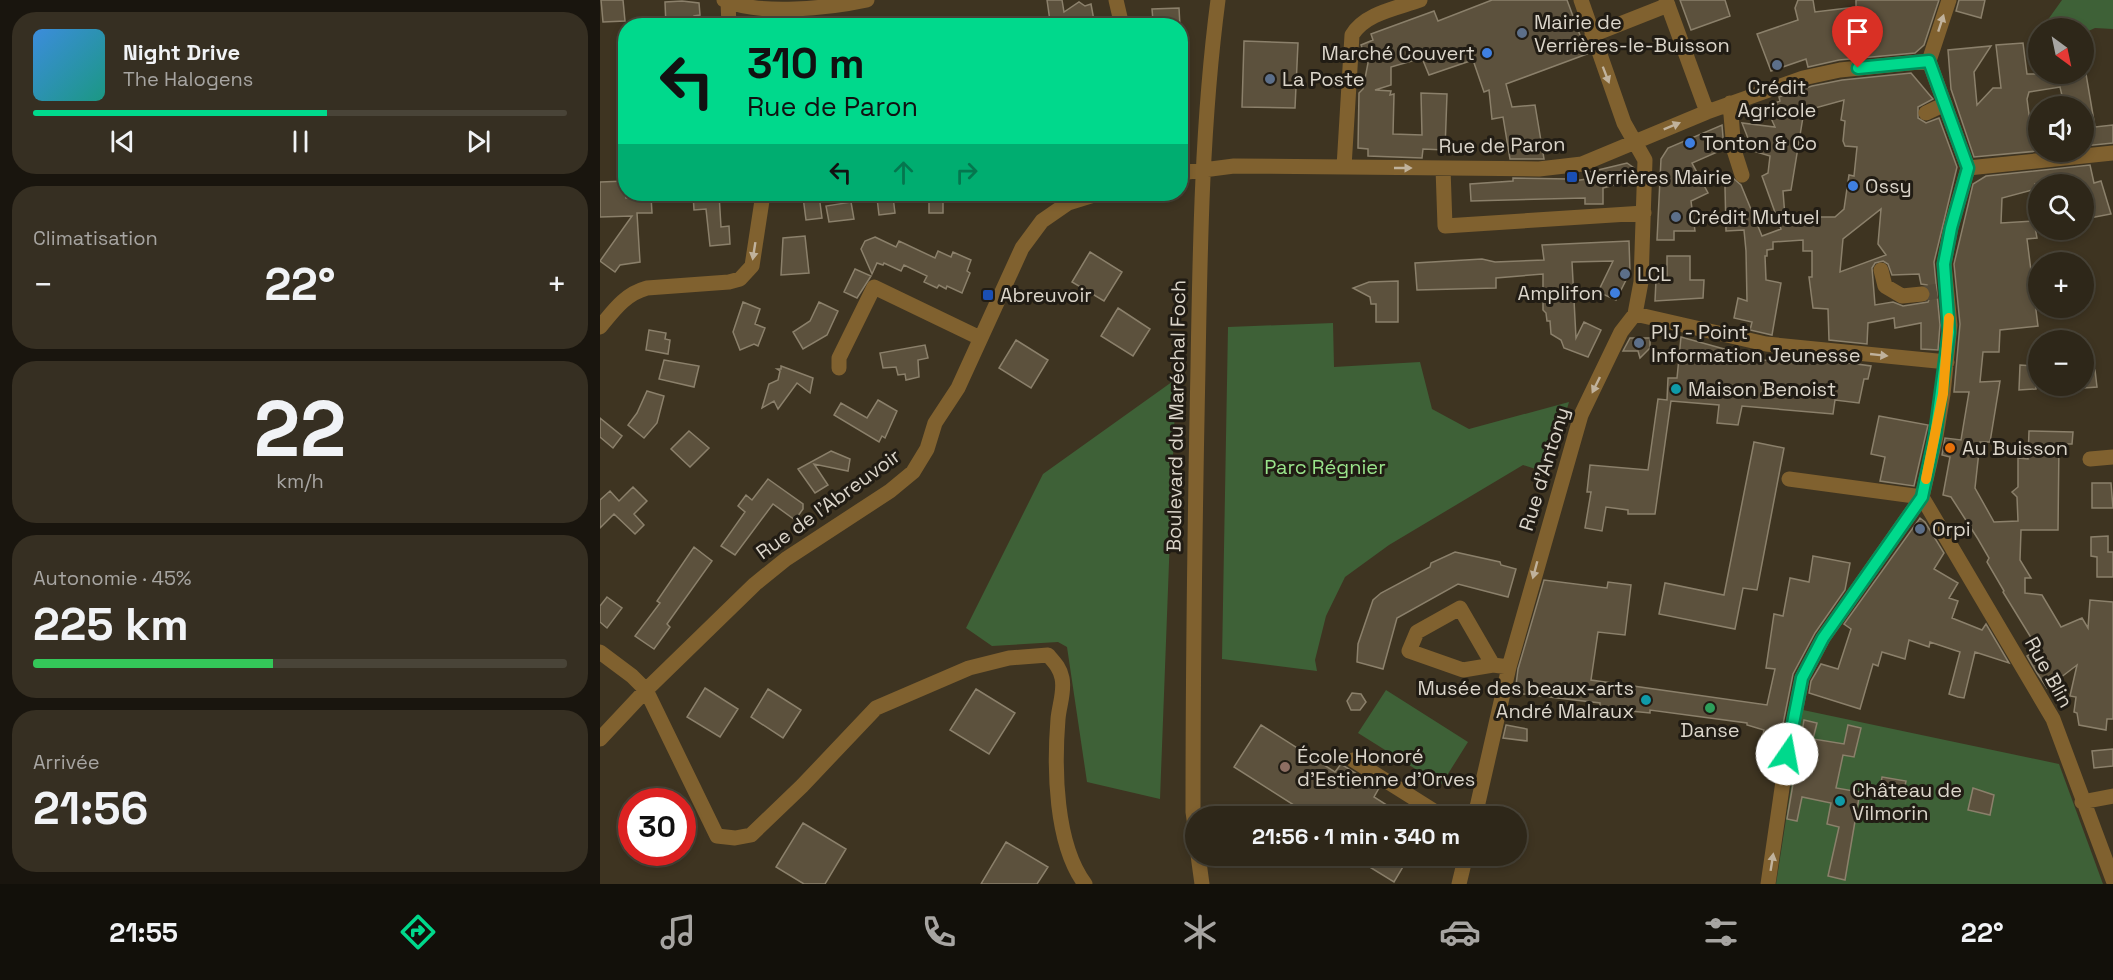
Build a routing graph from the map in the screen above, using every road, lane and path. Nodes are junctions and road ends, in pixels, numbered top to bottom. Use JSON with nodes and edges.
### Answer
{"nodes":[{"id":1,"x":867,"y":0,"type":"edge"},
{"id":2,"x":1116,"y":0,"type":"edge"},
{"id":3,"x":1218,"y":0,"type":"edge"},
{"id":4,"x":1420,"y":0,"type":"edge"},
{"id":5,"x":1581,"y":0,"type":"edge"},
{"id":6,"x":1949,"y":0,"type":"edge"},
{"id":7,"x":726,"y":1,"type":"edge"},
{"id":8,"x":1667,"y":3,"type":"edge"},
{"id":9,"x":728,"y":18,"type":"edge"},
{"id":10,"x":1120,"y":18,"type":"edge"},
{"id":11,"x":1592,"y":35,"type":"junction"},
{"id":12,"x":1929,"y":61,"type":"junction"},
{"id":13,"x":1730,"y":103,"type":"junction"},
{"id":14,"x":1945,"y":104,"type":"junction"},
{"id":15,"x":1707,"y":112,"type":"junction"},
{"id":16,"x":1926,"y":113,"type":"dead end"},
{"id":17,"x":1636,"y":141,"type":"junction"},
{"id":18,"x":2113,"y":153,"type":"edge"},
{"id":19,"x":1344,"y":167,"type":"junction"},
{"id":20,"x":1443,"y":168,"type":"junction"},
{"id":21,"x":1968,"y":168,"type":"junction"},
{"id":22,"x":1203,"y":169,"type":"junction"},
{"id":23,"x":1188,"y":172,"type":"edge"},
{"id":24,"x":1742,"y":175,"type":"dead end"},
{"id":25,"x":762,"y":201,"type":"edge"},
{"id":26,"x":1074,"y":201,"type":"edge"},
{"id":27,"x":1644,"y":213,"type":"junction"},
{"id":28,"x":1881,"y":270,"type":"dead end"},
{"id":29,"x":1922,"y":294,"type":"tunnel mouth"},
{"id":30,"x":1635,"y":314,"type":"junction"},
{"id":31,"x":600,"y":327,"type":"edge"},
{"id":32,"x":980,"y":338,"type":"junction"},
{"id":33,"x":1947,"y":362,"type":"junction"},
{"id":34,"x":839,"y":368,"type":"dead end"},
{"id":35,"x":2113,"y":457,"type":"edge"},
{"id":36,"x":2090,"y":459,"type":"dead end"},
{"id":37,"x":1789,"y":479,"type":"dead end"},
{"id":38,"x":1922,"y":497,"type":"junction"},
{"id":39,"x":600,"y":652,"type":"edge"},
{"id":40,"x":1492,"y":665,"type":"junction"},
{"id":41,"x":1509,"y":668,"type":"junction"},
{"id":42,"x":645,"y":690,"type":"junction"},
{"id":43,"x":600,"y":739,"type":"edge"},
{"id":44,"x":1353,"y":760,"type":"dead end"},
{"id":45,"x":2113,"y":796,"type":"edge"},
{"id":46,"x":2082,"y":802,"type":"junction"},
{"id":47,"x":1193,"y":806,"type":"edge"},
{"id":48,"x":1426,"y":806,"type":"edge"},
{"id":49,"x":1476,"y":806,"type":"edge"},
{"id":50,"x":1200,"y":866,"type":"edge"},
{"id":51,"x":1464,"y":866,"type":"edge"},
{"id":52,"x":2113,"y":880,"type":"edge"},
{"id":53,"x":1085,"y":884,"type":"edge"},
{"id":54,"x":1202,"y":884,"type":"edge"},
{"id":55,"x":1460,"y":884,"type":"edge"},
{"id":56,"x":1768,"y":884,"type":"edge"}],
"edges":[{"from":1,"to":7,"type":"street"},
{"from":2,"to":10,"type":"street"},
{"from":3,"to":22,"type":"street","name":"Boulevard du Maréchal Foch"},
{"from":4,"to":19,"type":"street"},
{"from":5,"to":11,"type":"street","name":"Rue d'Antony"},
{"from":12,"to":6,"type":"street","one_way":true},
{"from":7,"to":9,"type":"street"},
{"from":8,"to":11,"type":"street"},
{"from":8,"to":15,"type":"street"},
{"from":11,"to":17,"type":"street","name":"Rue d'Antony","one_way":true},
{"from":12,"to":13,"type":"street","name":"Rue de Paron"},
{"from":12,"to":14,"type":"street"},
{"from":13,"to":15,"type":"street","name":"Rue de Paron"},
{"from":13,"to":24,"type":"street"},
{"from":14,"to":16,"type":"street"},
{"from":14,"to":21,"type":"street"},
{"from":17,"to":15,"type":"street","name":"Rue de Paron","one_way":true},
{"from":17,"to":20,"type":"street","name":"Rue de Paron"},
{"from":17,"to":27,"type":"street","name":"Rue d'Antony"},
{"from":18,"to":21,"type":"street"},
{"from":19,"to":20,"type":"street","name":"Rue de Paron","one_way":true},
{"from":19,"to":22,"type":"street","name":"Rue de Paron"},
{"from":20,"to":27,"type":"street"},
{"from":21,"to":33,"type":"street"},
{"from":22,"to":23,"type":"street"},
{"from":22,"to":47,"type":"street","name":"Boulevard du Maréchal Foch"},
{"from":25,"to":31,"type":"street","one_way":true},
{"from":26,"to":32,"type":"street","name":"Rue de l'Abreuvoir"},
{"from":27,"to":30,"type":"street","name":"Rue d'Antony"},
{"from":28,"to":29,"type":"street"},
{"from":30,"to":33,"type":"street","one_way":true},
{"from":30,"to":41,"type":"street","name":"Rue d'Antony","one_way":true},
{"from":32,"to":34,"type":"street"},
{"from":32,"to":42,"type":"street","name":"Rue de l'Abreuvoir"},
{"from":33,"to":38,"type":"street"},
{"from":35,"to":36,"type":"street"},
{"from":37,"to":38,"type":"street"},
{"from":38,"to":46,"type":"street","name":"Rue Blin"},
{"from":56,"to":38,"type":"street","one_way":true},
{"from":39,"to":42,"type":"street"},
{"from":40,"to":40,"type":"street"},
{"from":40,"to":41,"type":"street"},
{"from":41,"to":49,"type":"street","name":"Rue d'Antony"},
{"from":42,"to":43,"type":"street","name":"Rue de l'Abreuvoir"},
{"from":42,"to":53,"type":"street"},
{"from":44,"to":48,"type":"street"},
{"from":45,"to":46,"type":"street"},
{"from":46,"to":52,"type":"street","name":"Rue Blin"},
{"from":50,"to":54,"type":"street"},
{"from":51,"to":55,"type":"street"}]}
